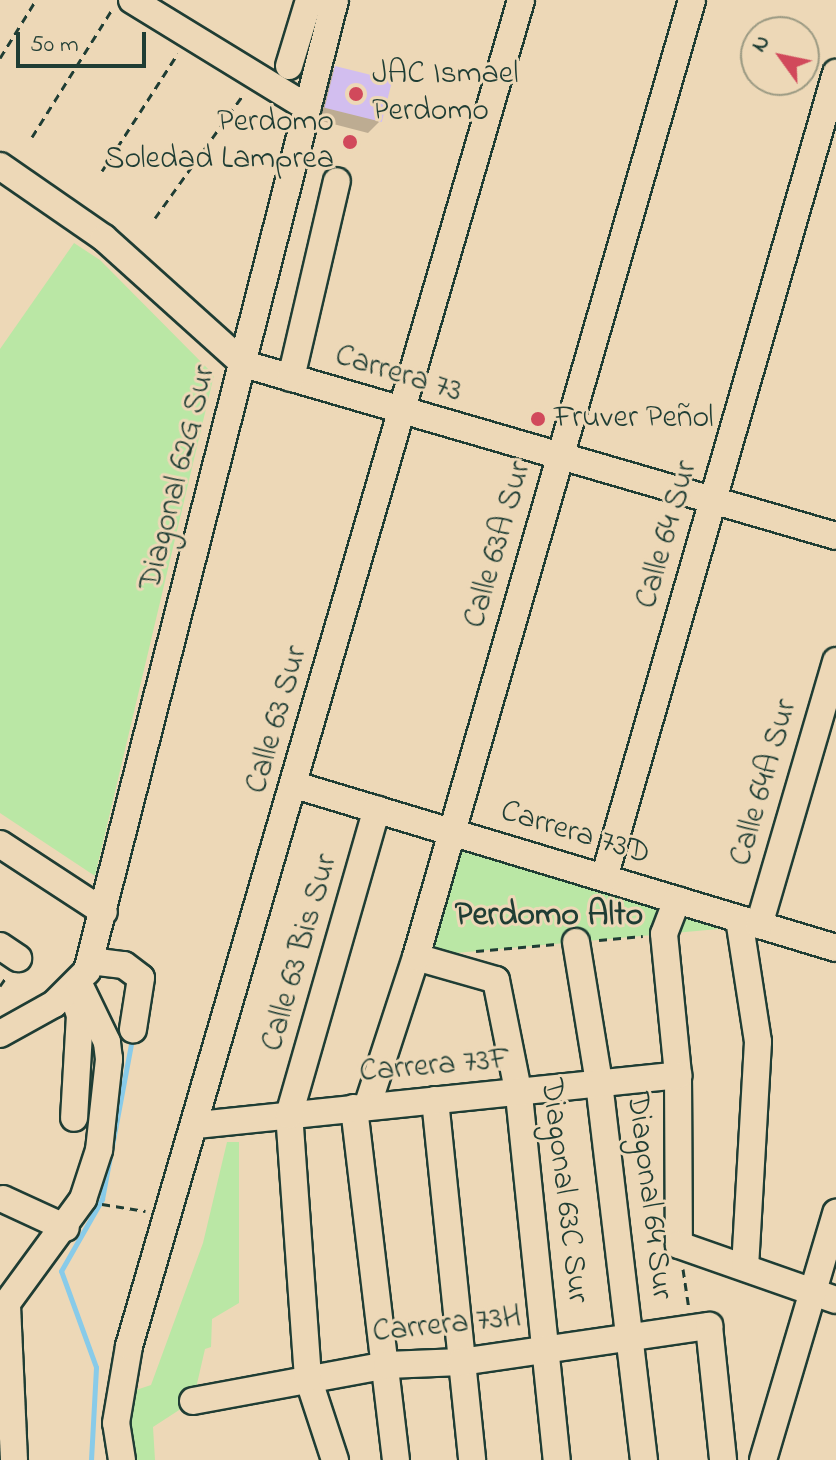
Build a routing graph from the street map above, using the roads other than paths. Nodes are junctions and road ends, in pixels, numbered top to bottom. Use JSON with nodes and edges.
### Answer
{"nodes":[{"id":1,"x":132,"y":0,"type":"edge"},
{"id":2,"x":309,"y":0,"type":"edge"},
{"id":3,"x":335,"y":0,"type":"edge"},
{"id":4,"x":521,"y":0,"type":"edge"},
{"id":5,"x":692,"y":0,"type":"edge"},
{"id":6,"x":289,"y":66,"type":"dead end"},
{"id":7,"x":836,"y":73,"type":"edge"},
{"id":8,"x":308,"y":108,"type":"junction"},
{"id":9,"x":4,"y":176,"type":"edge"},
{"id":10,"x":337,"y":181,"type":"dead end"},
{"id":11,"x":244,"y":364,"type":"junction"},
{"id":12,"x":291,"y":378,"type":"junction"},
{"id":13,"x":402,"y":412,"type":"junction"},
{"id":14,"x":560,"y":458,"type":"junction"},
{"id":15,"x":713,"y":501,"type":"junction"},
{"id":16,"x":836,"y":536,"type":"edge"},
{"id":17,"x":836,"y":661,"type":"edge"},
{"id":18,"x":295,"y":785,"type":"junction"},
{"id":19,"x":377,"y":809,"type":"junction"},
{"id":20,"x":450,"y":831,"type":"junction"},
{"id":21,"x":0,"y":844,"type":"edge"},
{"id":22,"x":604,"y":878,"type":"junction"},
{"id":23,"x":677,"y":900,"type":"junction"},
{"id":24,"x":104,"y":912,"type":"junction"},
{"id":25,"x":749,"y":922,"type":"junction"},
{"id":26,"x":576,"y":942,"type":"dead end"},
{"id":27,"x":836,"y":948,"type":"edge"},
{"id":28,"x":416,"y":957,"type":"junction"},
{"id":29,"x":82,"y":977,"type":"junction"},
{"id":30,"x":133,"y":1029,"type":"dead end"},
{"id":31,"x":0,"y":1034,"type":"edge"},
{"id":32,"x":678,"y":1075,"type":"junction"},
{"id":33,"x":599,"y":1083,"type":"junction"},
{"id":34,"x":519,"y":1095,"type":"junction"},
{"id":35,"x":435,"y":1100,"type":"junction"},
{"id":36,"x":361,"y":1108,"type":"junction"},
{"id":37,"x":289,"y":1115,"type":"junction"},
{"id":38,"x":74,"y":1118,"type":"dead end"},
{"id":39,"x":197,"y":1125,"type":"junction"},
{"id":40,"x":3,"y":1199,"type":"dead end"},
{"id":41,"x":836,"y":1213,"type":"edge"},
{"id":42,"x":66,"y":1228,"type":"junction"},
{"id":43,"x":745,"y":1266,"type":"junction"},
{"id":44,"x":824,"y":1295,"type":"edge"},
{"id":45,"x":632,"y":1339,"type":"junction"},
{"id":46,"x":549,"y":1349,"type":"junction"},
{"id":47,"x":461,"y":1362,"type":"junction"},
{"id":48,"x":387,"y":1365,"type":"junction"},
{"id":49,"x":308,"y":1378,"type":"junction"},
{"id":50,"x":193,"y":1401,"type":"dead end"},
{"id":51,"x":14,"y":1460,"type":"edge"},
{"id":52,"x":122,"y":1460,"type":"edge"},
{"id":53,"x":335,"y":1460,"type":"edge"},
{"id":54,"x":396,"y":1460,"type":"edge"},
{"id":55,"x":472,"y":1460,"type":"edge"},
{"id":56,"x":557,"y":1460,"type":"edge"},
{"id":57,"x":644,"y":1460,"type":"edge"},
{"id":58,"x":723,"y":1460,"type":"edge"},
{"id":59,"x":763,"y":1460,"type":"edge"}],
"edges":[{"from":1,"to":8,"type":"street"},
{"from":2,"to":6,"type":"street"},
{"from":3,"to":8,"type":"street","name":"Diagonal 62G Sur"},
{"from":4,"to":13,"type":"street","name":"Calle 63 Sur"},
{"from":5,"to":14,"type":"street","name":"Calle 63A Sur"},
{"from":7,"to":15,"type":"street","name":"Calle 64 Sur"},
{"from":8,"to":11,"type":"street","name":"Diagonal 62G Sur"},
{"from":9,"to":11,"type":"street","name":"Carrera 73"},
{"from":10,"to":12,"type":"street"},
{"from":11,"to":12,"type":"street","name":"Carrera 73"},
{"from":11,"to":24,"type":"street","name":"Diagonal 62G Sur"},
{"from":12,"to":13,"type":"street","name":"Carrera 73"},
{"from":13,"to":14,"type":"street","name":"Carrera 73"},
{"from":13,"to":18,"type":"street","name":"Calle 63 Sur"},
{"from":14,"to":15,"type":"street","name":"Carrera 73"},
{"from":14,"to":20,"type":"street","name":"Calle 63A Sur"},
{"from":15,"to":16,"type":"street","name":"Carrera 73"},
{"from":15,"to":22,"type":"street","name":"Calle 64 Sur"},
{"from":17,"to":25,"type":"street","name":"Calle 64A Sur"},
{"from":18,"to":19,"type":"street","name":"Carrera 73D"},
{"from":18,"to":39,"type":"street","name":"Calle 63 Sur"},
{"from":19,"to":20,"type":"street","name":"Carrera 73D"},
{"from":19,"to":37,"type":"street","name":"Calle 63 Bis Sur"},
{"from":20,"to":22,"type":"street","name":"Carrera 73D"},
{"from":20,"to":28,"type":"street","name":"Calle 63A Sur"},
{"from":21,"to":24,"type":"street"},
{"from":22,"to":23,"type":"street","name":"Carrera 73D"},
{"from":23,"to":25,"type":"street","name":"Carrera 73D"},
{"from":23,"to":32,"type":"street"},
{"from":24,"to":29,"type":"street","name":"Diagonal 62G Sur"},
{"from":25,"to":27,"type":"street","name":"Carrera 73D"},
{"from":25,"to":43,"type":"street"},
{"from":26,"to":33,"type":"street","name":"Diagonal 64 Sur"},
{"from":28,"to":34,"type":"street","name":"Diagonal 63C Sur"},
{"from":28,"to":36,"type":"street","name":"Calle 63A Sur"},
{"from":29,"to":30,"type":"street"},
{"from":29,"to":31,"type":"street"},
{"from":29,"to":38,"type":"street"},
{"from":29,"to":42,"type":"street"},
{"from":32,"to":33,"type":"street","name":"Carrera 73F"},
{"from":32,"to":43,"type":"street"},
{"from":33,"to":34,"type":"street","name":"Carrera 73F"},
{"from":33,"to":45,"type":"street","name":"Diagonal 64 Sur"},
{"from":34,"to":35,"type":"street","name":"Carrera 73F"},
{"from":34,"to":46,"type":"street","name":"Diagonal 63C Sur"},
{"from":35,"to":36,"type":"street","name":"Carrera 73F"},
{"from":35,"to":47,"type":"street"},
{"from":36,"to":37,"type":"street","name":"Carrera 73F"},
{"from":36,"to":48,"type":"street"},
{"from":37,"to":39,"type":"street","name":"Carrera 73F"},
{"from":37,"to":49,"type":"street"},
{"from":39,"to":52,"type":"street","name":"Calle 63 Sur"},
{"from":40,"to":42,"type":"street"},
{"from":41,"to":44,"type":"street"},
{"from":42,"to":51,"type":"street"},
{"from":43,"to":44,"type":"street"},
{"from":44,"to":59,"type":"street"},
{"from":45,"to":46,"type":"street","name":"Carrera 73H"},
{"from":45,"to":57,"type":"street","name":"Diagonal 64 Sur"},
{"from":45,"to":58,"type":"street","name":"Carrera 73H"},
{"from":46,"to":47,"type":"street","name":"Carrera 73H"},
{"from":46,"to":56,"type":"street","name":"Diagonal 63C Sur"},
{"from":47,"to":48,"type":"street","name":"Carrera 73H"},
{"from":47,"to":55,"type":"street"},
{"from":48,"to":49,"type":"street","name":"Carrera 73H"},
{"from":48,"to":54,"type":"street"},
{"from":49,"to":50,"type":"street","name":"Carrera 73H"},
{"from":49,"to":53,"type":"street"}]}
